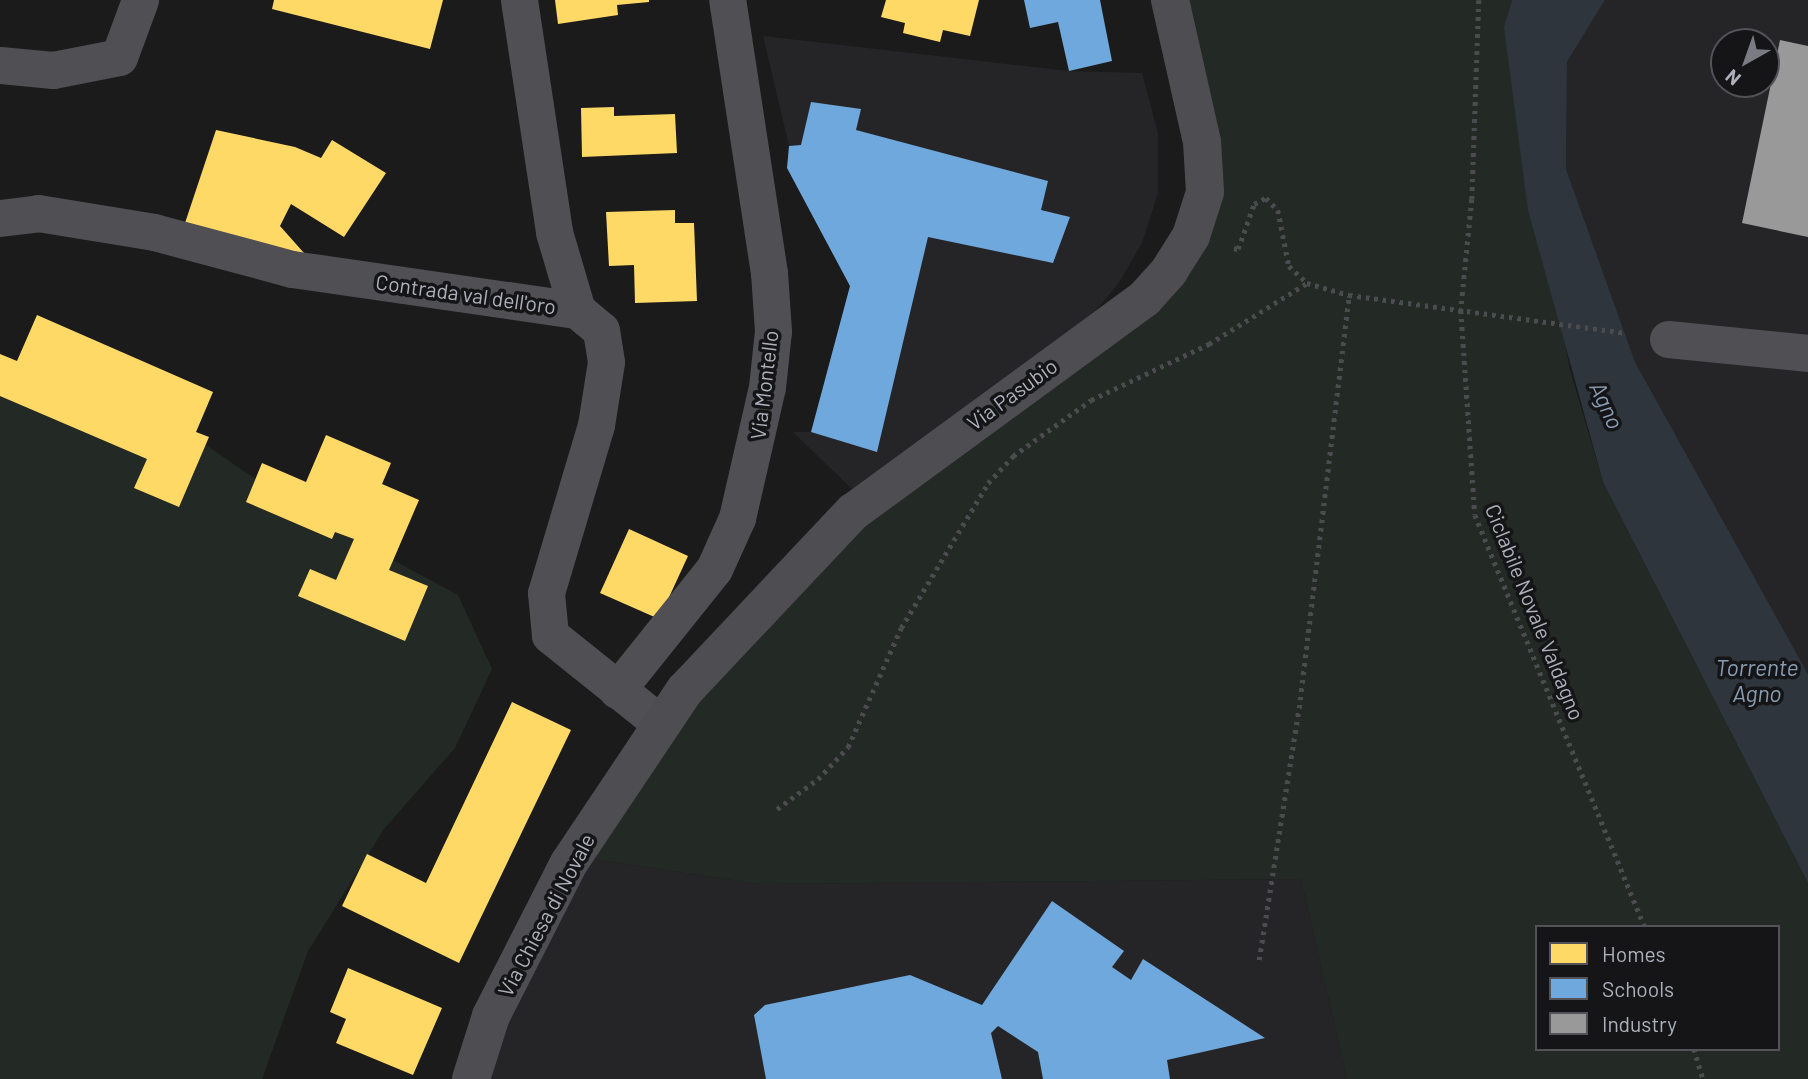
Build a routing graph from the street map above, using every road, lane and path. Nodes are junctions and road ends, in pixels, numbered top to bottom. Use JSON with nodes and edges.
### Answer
{"nodes":[{"id":1,"x":140,"y":0,"type":"edge"},
{"id":2,"x":519,"y":0,"type":"edge"},
{"id":3,"x":727,"y":0,"type":"edge"},
{"id":4,"x":1170,"y":0,"type":"edge"},
{"id":5,"x":1479,"y":0,"type":"edge"},
{"id":6,"x":0,"y":65,"type":"edge"},
{"id":7,"x":0,"y":218,"type":"edge"},
{"id":8,"x":1191,"y":236,"type":"junction"},
{"id":9,"x":1307,"y":283,"type":"junction"},
{"id":10,"x":1349,"y":295,"type":"junction"},
{"id":11,"x":577,"y":310,"type":"junction"},
{"id":12,"x":1461,"y":310,"type":"junction"},
{"id":13,"x":1668,"y":339,"type":"joint"},
{"id":14,"x":1808,"y":354,"type":"edge"},
{"id":15,"x":617,"y":690,"type":"junction"},
{"id":16,"x":661,"y":724,"type":"junction"},
{"id":17,"x":777,"y":809,"type":"dead end"},
{"id":18,"x":1644,"y":925,"type":"edge"},
{"id":19,"x":1259,"y":960,"type":"dead end"},
{"id":20,"x":1695,"y":1051,"type":"edge"},
{"id":21,"x":471,"y":1079,"type":"edge"},
{"id":22,"x":1703,"y":1079,"type":"edge"}],
"edges":[{"from":1,"to":6,"type":"street"},
{"from":2,"to":11,"type":"street"},
{"from":3,"to":15,"type":"street","name":"Via Montello"},
{"from":4,"to":8,"type":"main road","name":"Via Pasubio"},
{"from":5,"to":12,"type":"path","name":"Ciclabile Novale Valdagno"},
{"from":7,"to":11,"type":"street","name":"Contrada val dell'oro"},
{"from":8,"to":9,"type":"path"},
{"from":8,"to":16,"type":"main road","name":"Via Pasubio"},
{"from":9,"to":10,"type":"path"},
{"from":9,"to":17,"type":"path"},
{"from":10,"to":12,"type":"path"},
{"from":10,"to":19,"type":"path"},
{"from":11,"to":15,"type":"street","name":"Contrada val dell'oro"},
{"from":12,"to":13,"type":"path"},
{"from":12,"to":18,"type":"path","name":"Ciclabile Novale Valdagno"},
{"from":13,"to":14,"type":"street"},
{"from":15,"to":16,"type":"street","name":"Contrada val dell'oro"},
{"from":16,"to":21,"type":"main road","name":"Via Chiesa di Novale"},
{"from":20,"to":22,"type":"path"}]}
